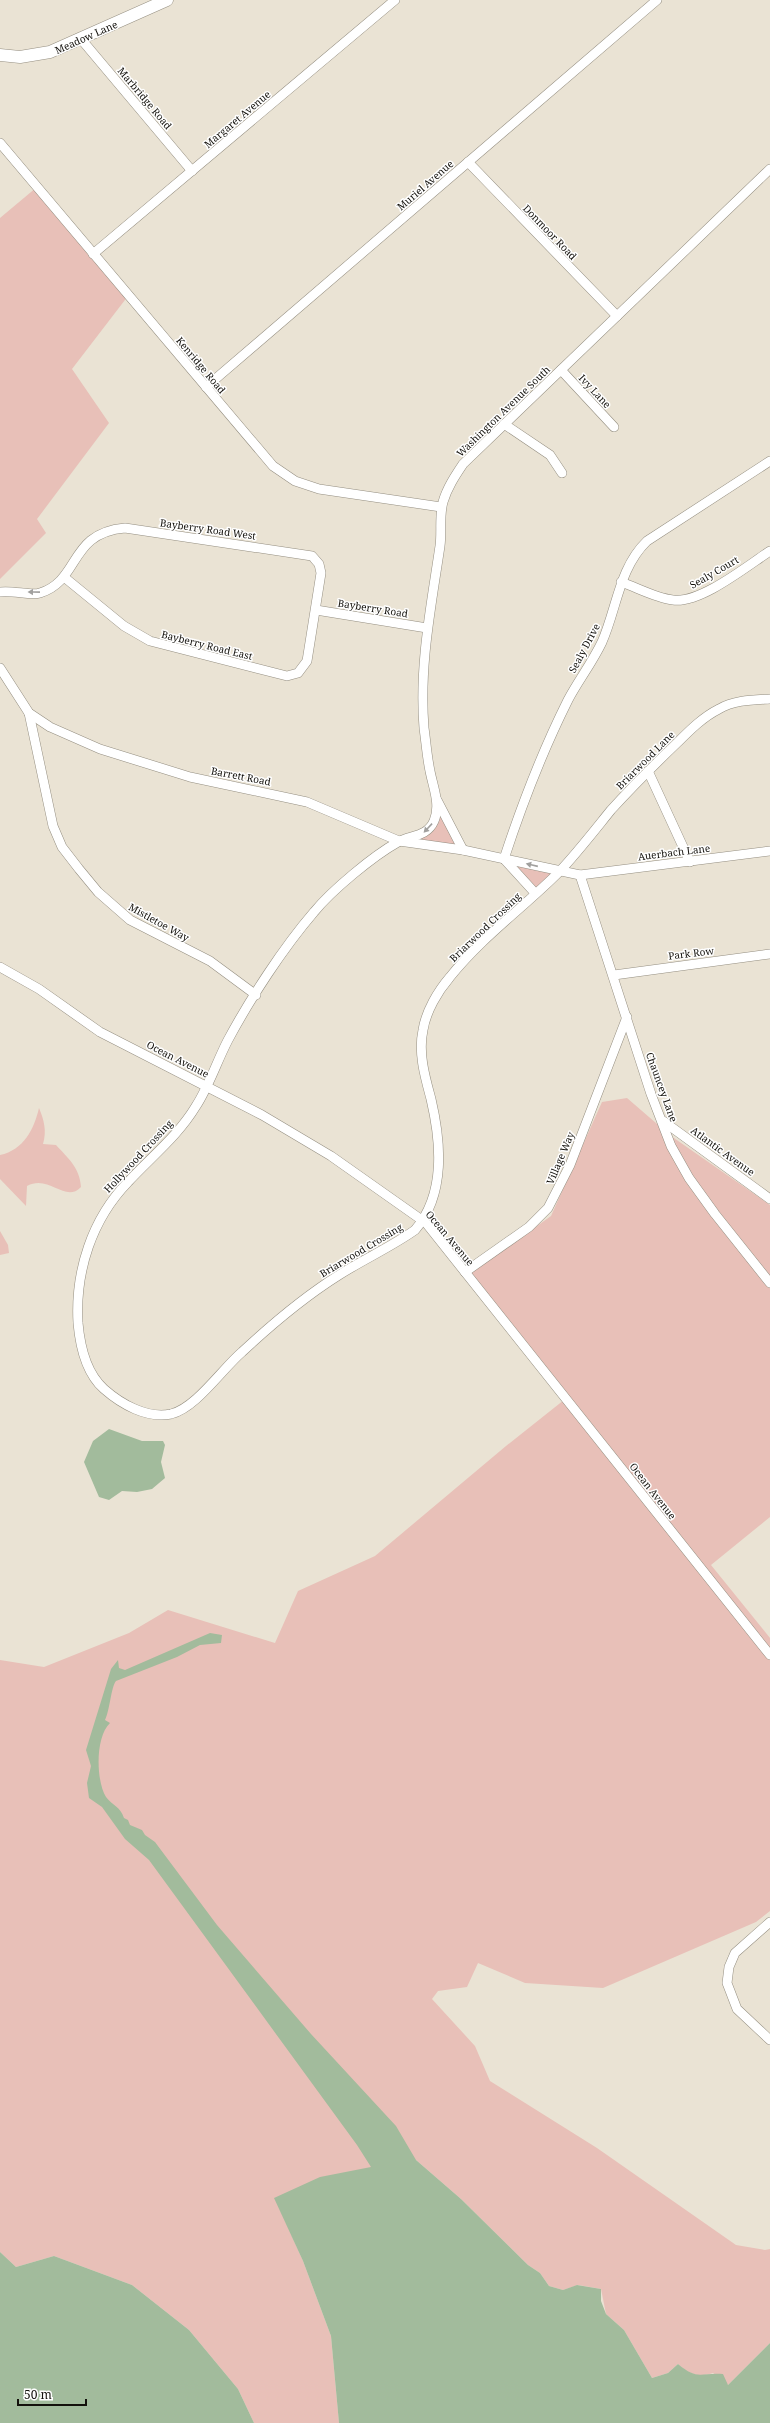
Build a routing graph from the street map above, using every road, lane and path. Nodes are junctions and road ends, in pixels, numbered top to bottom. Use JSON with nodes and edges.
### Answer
{"nodes":[{"id":1,"x":167,"y":0,"type":"edge"},
{"id":2,"x":395,"y":0,"type":"edge"},
{"id":3,"x":657,"y":0,"type":"edge"},
{"id":4,"x":81,"y":39,"type":"junction"},
{"id":5,"x":0,"y":56,"type":"edge"},
{"id":6,"x":0,"y":143,"type":"edge"},
{"id":7,"x":468,"y":162,"type":"junction"},
{"id":8,"x":770,"y":169,"type":"edge"},
{"id":9,"x":192,"y":171,"type":"junction"},
{"id":10,"x":94,"y":254,"type":"junction"},
{"id":11,"x":616,"y":316,"type":"junction"},
{"id":12,"x":561,"y":370,"type":"junction"},
{"id":13,"x":206,"y":387,"type":"junction"},
{"id":14,"x":504,"y":424,"type":"junction"},
{"id":15,"x":614,"y":427,"type":"dead end"},
{"id":16,"x":770,"y":461,"type":"edge"},
{"id":17,"x":562,"y":473,"type":"dead end"},
{"id":18,"x":441,"y":507,"type":"junction"},
{"id":19,"x":770,"y":551,"type":"edge"},
{"id":20,"x":64,"y":577,"type":"junction"},
{"id":21,"x":621,"y":582,"type":"junction"},
{"id":22,"x":0,"y":592,"type":"edge"},
{"id":23,"x":316,"y":610,"type":"junction"},
{"id":24,"x":427,"y":628,"type":"junction"},
{"id":25,"x":0,"y":668,"type":"edge"},
{"id":26,"x":770,"y":699,"type":"edge"},
{"id":27,"x":29,"y":713,"type":"junction"},
{"id":28,"x":648,"y":771,"type":"junction"},
{"id":29,"x":436,"y":798,"type":"junction"},
{"id":30,"x":400,"y":841,"type":"junction"},
{"id":31,"x":463,"y":850,"type":"junction"},
{"id":32,"x":770,"y":851,"type":"edge"},
{"id":33,"x":504,"y":859,"type":"junction"},
{"id":34,"x":690,"y":862,"type":"junction"},
{"id":35,"x":559,"y":872,"type":"junction"},
{"id":36,"x":580,"y":875,"type":"junction"},
{"id":37,"x":535,"y":893,"type":"junction"},
{"id":38,"x":770,"y":954,"type":"edge"},
{"id":39,"x":0,"y":968,"type":"edge"},
{"id":40,"x":614,"y":975,"type":"junction"},
{"id":41,"x":256,"y":995,"type":"junction"},
{"id":42,"x":627,"y":1017,"type":"junction"},
{"id":43,"x":206,"y":1085,"type":"junction"},
{"id":44,"x":663,"y":1121,"type":"junction"},
{"id":45,"x":770,"y":1199,"type":"edge"},
{"id":46,"x":423,"y":1220,"type":"junction"},
{"id":47,"x":465,"y":1272,"type":"junction"},
{"id":48,"x":770,"y":1283,"type":"edge"},
{"id":49,"x":118,"y":1400,"type":"joint"},
{"id":50,"x":770,"y":1655,"type":"edge"},
{"id":51,"x":770,"y":1922,"type":"edge"},
{"id":52,"x":770,"y":2040,"type":"edge"}],
"edges":[{"from":1,"to":4,"type":"main road","name":"Meadow Lane"},
{"from":2,"to":9,"type":"street","name":"Margaret Avenue"},
{"from":3,"to":7,"type":"street","name":"Muriel Avenue"},
{"from":4,"to":5,"type":"main road","name":"Meadow Lane"},
{"from":4,"to":9,"type":"street","name":"Marbridge Road"},
{"from":6,"to":10,"type":"street","name":"Kenridge Road"},
{"from":7,"to":11,"type":"street","name":"Donmoor Road"},
{"from":7,"to":13,"type":"street","name":"Muriel Avenue"},
{"from":8,"to":11,"type":"street","name":"Washington Avenue South"},
{"from":9,"to":10,"type":"street","name":"Margaret Avenue"},
{"from":10,"to":13,"type":"street","name":"Kenridge Road"},
{"from":11,"to":12,"type":"street","name":"Washington Avenue South"},
{"from":12,"to":14,"type":"street","name":"Washington Avenue South"},
{"from":12,"to":15,"type":"street","name":"Ivy Lane"},
{"from":13,"to":18,"type":"street","name":"Kenridge Road"},
{"from":14,"to":17,"type":"street"},
{"from":14,"to":18,"type":"street","name":"Washington Avenue South"},
{"from":16,"to":21,"type":"street","name":"Sealy Drive"},
{"from":18,"to":24,"type":"street","name":"Washington Avenue South"},
{"from":19,"to":21,"type":"street","name":"Sealy Court"},
{"from":20,"to":22,"type":"street","one_way":true},
{"from":20,"to":23,"type":"street","name":"Bayberry Road East"},
{"from":20,"to":23,"type":"street","name":"Bayberry Road West"},
{"from":21,"to":33,"type":"street","name":"Sealy Drive"},
{"from":23,"to":24,"type":"street","name":"Bayberry Road"},
{"from":24,"to":29,"type":"street","name":"Washington Avenue South"},
{"from":25,"to":27,"type":"street","name":"Barrett Road"},
{"from":26,"to":28,"type":"street","name":"Briarwood Lane"},
{"from":27,"to":30,"type":"street","name":"Barrett Road"},
{"from":27,"to":41,"type":"street","name":"Mistletoe Way"},
{"from":28,"to":34,"type":"street"},
{"from":28,"to":35,"type":"street","name":"Briarwood Lane"},
{"from":29,"to":30,"type":"street","name":"Washington Avenue South","one_way":true},
{"from":29,"to":31,"type":"street","name":"Washington Avenue South"},
{"from":30,"to":31,"type":"street","name":"Barrett Road"},
{"from":30,"to":41,"type":"street","name":"Hollywood Crossing"},
{"from":31,"to":33,"type":"street","name":"Barrett Road"},
{"from":32,"to":34,"type":"street","name":"Auerbach Lane"},
{"from":35,"to":33,"type":"street","name":"Barrett Road","one_way":true},
{"from":33,"to":37,"type":"street"},
{"from":34,"to":36,"type":"street","name":"Auerbach Lane"},
{"from":35,"to":36,"type":"street"},
{"from":35,"to":37,"type":"street","name":"Briarwood Crossing"},
{"from":36,"to":40,"type":"street","name":"Chauncey Lane"},
{"from":37,"to":46,"type":"street","name":"Briarwood Crossing"},
{"from":38,"to":40,"type":"street","name":"Park Row"},
{"from":39,"to":43,"type":"street","name":"Ocean Avenue"},
{"from":40,"to":42,"type":"street","name":"Chauncey Lane"},
{"from":41,"to":43,"type":"street","name":"Hollywood Crossing"},
{"from":42,"to":44,"type":"street","name":"Chauncey Lane"},
{"from":42,"to":47,"type":"street","name":"Village Way"},
{"from":43,"to":46,"type":"street","name":"Ocean Avenue"},
{"from":43,"to":49,"type":"street","name":"Hollywood Crossing"},
{"from":44,"to":45,"type":"street","name":"Atlantic Avenue"},
{"from":44,"to":48,"type":"street","name":"Chauncey Lane"},
{"from":46,"to":47,"type":"street","name":"Ocean Avenue"},
{"from":46,"to":49,"type":"street","name":"Briarwood Crossing"},
{"from":47,"to":50,"type":"street","name":"Ocean Avenue"},
{"from":51,"to":52,"type":"street"}]}
